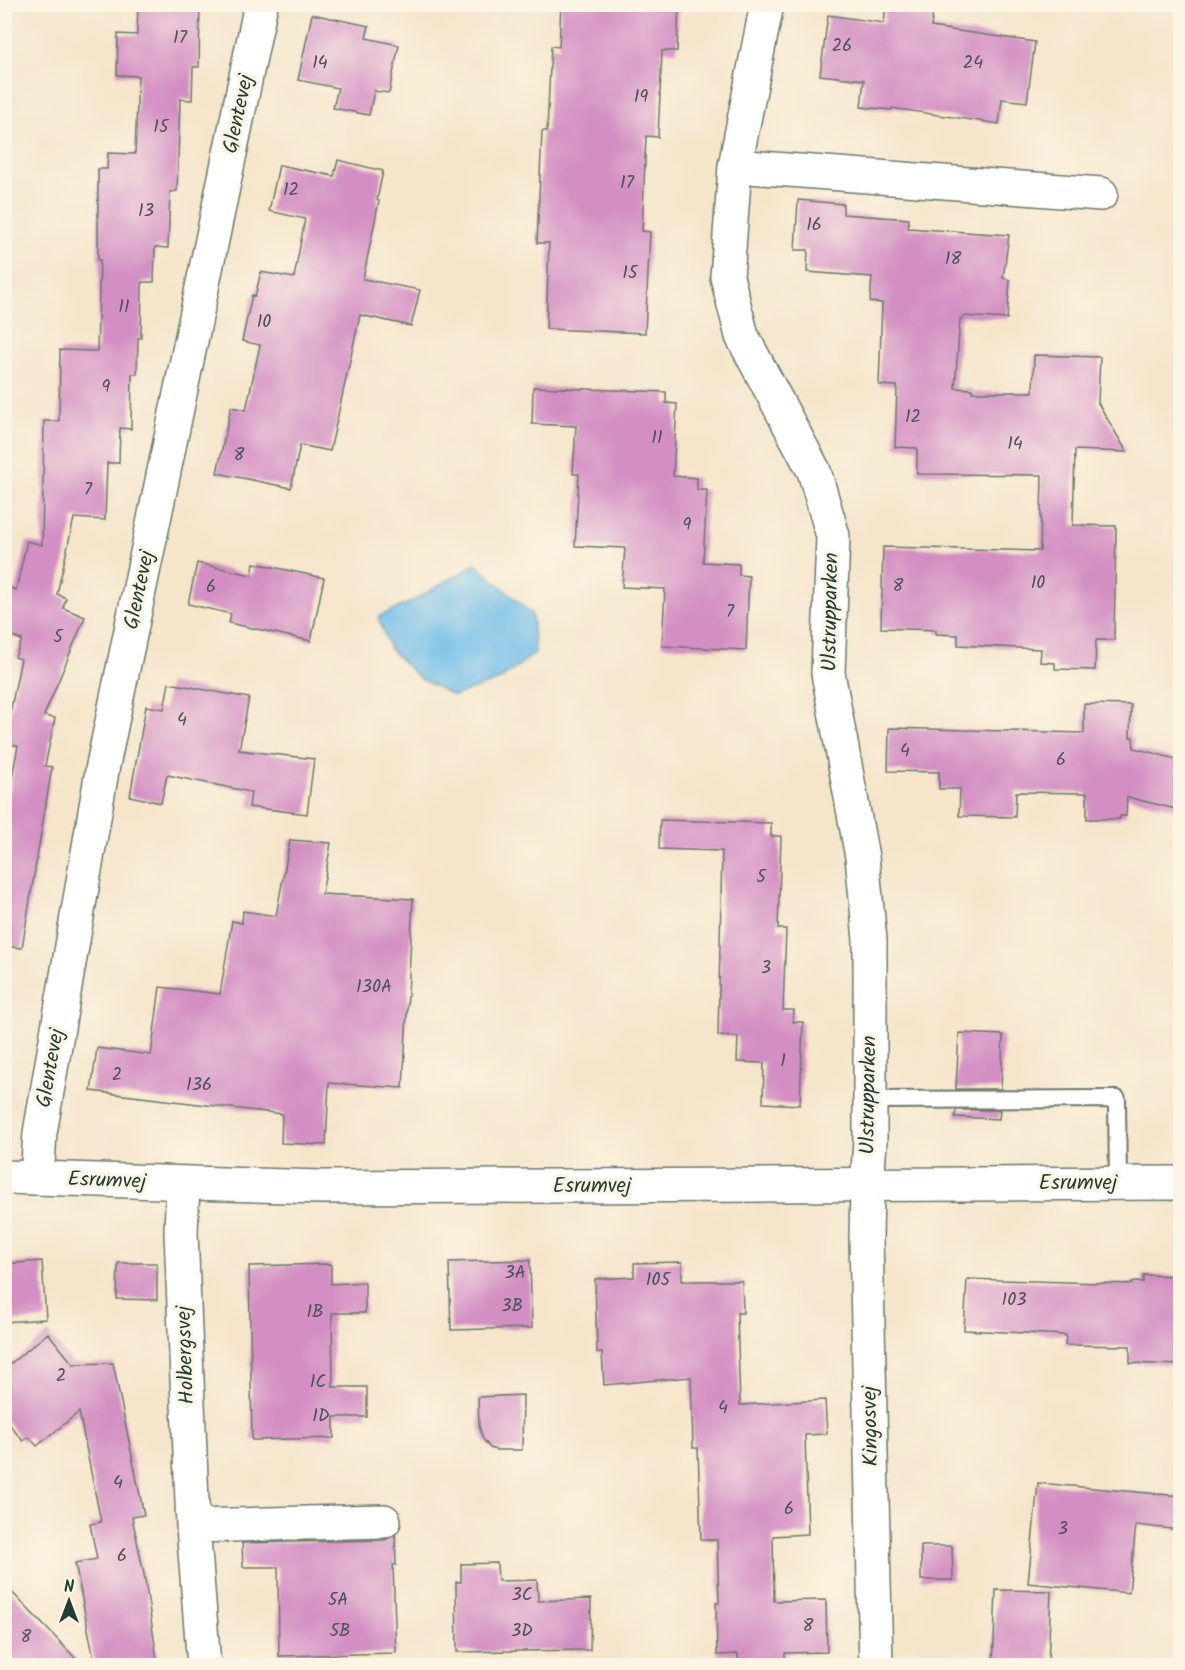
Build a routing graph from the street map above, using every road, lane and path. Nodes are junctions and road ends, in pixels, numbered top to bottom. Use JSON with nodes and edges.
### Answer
{"nodes":[{"id":1,"x":261,"y":4,"type":"edge"},
{"id":2,"x":767,"y":4,"type":"edge"},
{"id":3,"x":735,"y":166,"type":"junction"},
{"id":4,"x":1101,"y":194,"type":"dead end"},
{"id":5,"x":870,"y":1100,"type":"junction"},
{"id":6,"x":4,"y":1178,"type":"edge"},
{"id":7,"x":37,"y":1178,"type":"junction"},
{"id":8,"x":183,"y":1184,"type":"junction"},
{"id":9,"x":1118,"y":1184,"type":"junction"},
{"id":10,"x":1180,"y":1184,"type":"edge"},
{"id":11,"x":867,"y":1186,"type":"junction"},
{"id":12,"x":384,"y":1521,"type":"dead end"},
{"id":13,"x":193,"y":1526,"type":"junction"},
{"id":14,"x":204,"y":1665,"type":"edge"},
{"id":15,"x":876,"y":1665,"type":"edge"}],
"edges":[{"from":1,"to":7,"type":"street","name":"Glentevej"},
{"from":2,"to":3,"type":"street","name":"Ulstrupparken"},
{"from":3,"to":4,"type":"street"},
{"from":3,"to":5,"type":"street","name":"Ulstrupparken"},
{"from":5,"to":9,"type":"lane"},
{"from":5,"to":11,"type":"street","name":"Ulstrupparken"},
{"from":6,"to":7,"type":"street","name":"Esrumvej"},
{"from":7,"to":8,"type":"street","name":"Esrumvej"},
{"from":8,"to":11,"type":"street","name":"Esrumvej"},
{"from":8,"to":13,"type":"street","name":"Holbergsvej"},
{"from":9,"to":10,"type":"street","name":"Esrumvej"},
{"from":9,"to":11,"type":"street","name":"Esrumvej"},
{"from":11,"to":15,"type":"street","name":"Kingosvej"},
{"from":12,"to":13,"type":"street"},
{"from":13,"to":14,"type":"street","name":"Holbergsvej"}]}
